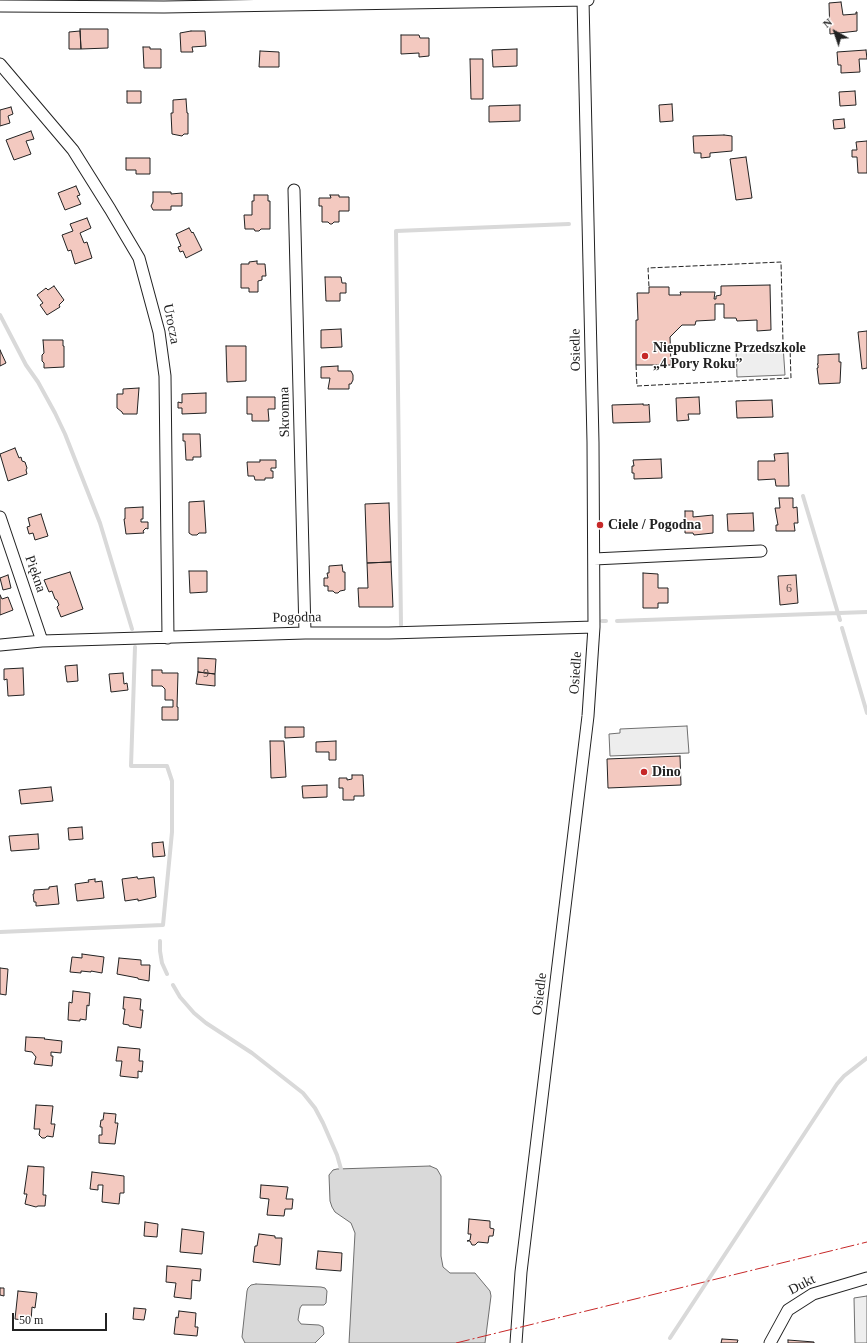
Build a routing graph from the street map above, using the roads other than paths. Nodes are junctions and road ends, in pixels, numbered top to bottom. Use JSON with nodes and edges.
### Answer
{"nodes":[{"id":1,"x":584,"y":0,"type":"edge"},
{"id":2,"x":588,"y":0,"type":"edge"},
{"id":3,"x":0,"y":6,"type":"edge"},
{"id":4,"x":0,"y":64,"type":"edge"},
{"id":5,"x":294,"y":190,"type":"dead end"},
{"id":6,"x":0,"y":517,"type":"edge"},
{"id":7,"x":761,"y":551,"type":"dead end"},
{"id":8,"x":594,"y":559,"type":"junction"},
{"id":9,"x":594,"y":627,"type":"junction"},
{"id":10,"x":305,"y":633,"type":"junction"},
{"id":11,"x":168,"y":638,"type":"junction"},
{"id":12,"x":42,"y":641,"type":"junction"},
{"id":13,"x":0,"y":645,"type":"edge"},
{"id":14,"x":867,"y":1278,"type":"edge"},
{"id":15,"x":516,"y":1343,"type":"edge"},
{"id":16,"x":770,"y":1343,"type":"edge"}],
"edges":[{"from":1,"to":2,"type":"street"},
{"from":1,"to":3,"type":"street"},
{"from":1,"to":8,"type":"street","name":"Osiedle"},
{"from":4,"to":11,"type":"street","name":"Urocza"},
{"from":5,"to":10,"type":"street","name":"Skromna"},
{"from":6,"to":12,"type":"street","name":"Piękna"},
{"from":7,"to":8,"type":"street"},
{"from":8,"to":9,"type":"street","name":"Osiedle"},
{"from":9,"to":10,"type":"street","name":"Pogodna"},
{"from":9,"to":15,"type":"street","name":"Osiedle"},
{"from":10,"to":11,"type":"street","name":"Pogodna"},
{"from":11,"to":12,"type":"street","name":"Pogodna"},
{"from":12,"to":13,"type":"street","name":"Pogodna"},
{"from":14,"to":16,"type":"street","name":"Dukt"}]}
